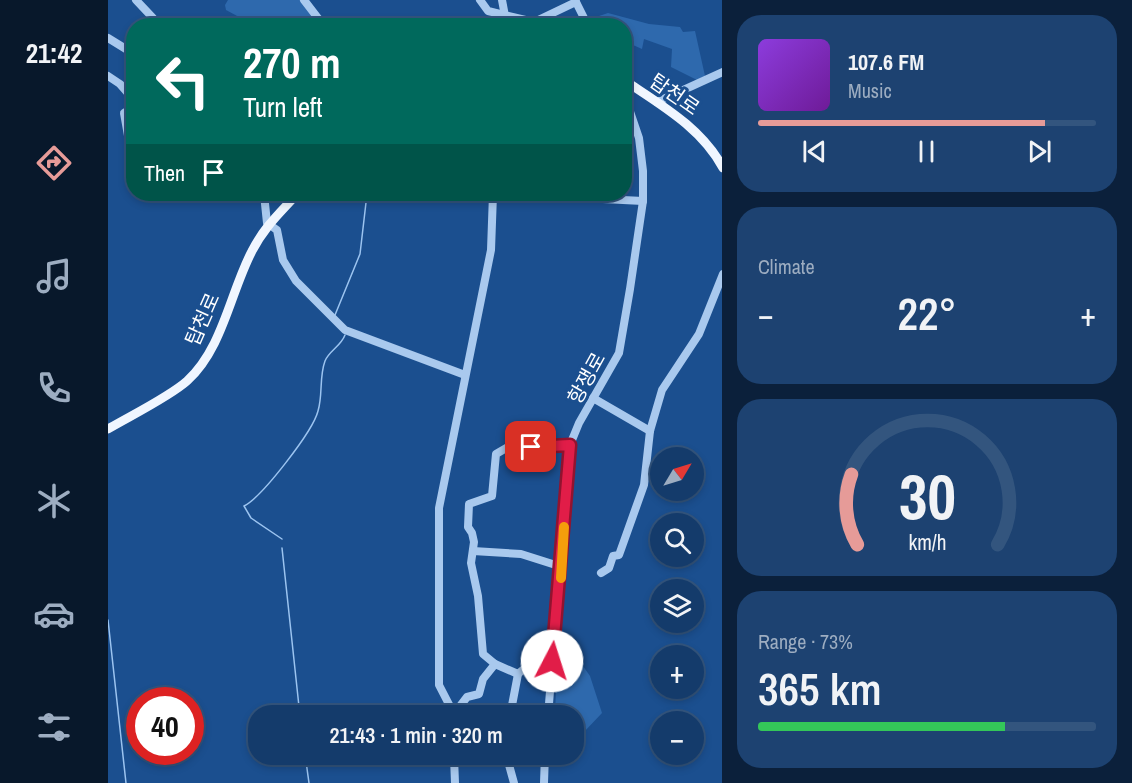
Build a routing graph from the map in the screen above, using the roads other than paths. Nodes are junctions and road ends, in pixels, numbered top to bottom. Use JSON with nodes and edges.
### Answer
{"nodes":[{"id":1,"x":136,"y":0,"type":"edge"},
{"id":2,"x":304,"y":0,"type":"edge"},
{"id":3,"x":480,"y":0,"type":"edge"},
{"id":4,"x":502,"y":0,"type":"edge"},
{"id":5,"x":575,"y":1,"type":"edge"},
{"id":6,"x":505,"y":16,"type":"junction"},
{"id":7,"x":153,"y":18,"type":"edge"},
{"id":8,"x":318,"y":18,"type":"edge"},
{"id":9,"x":511,"y":18,"type":"edge"},
{"id":10,"x":542,"y":18,"type":"edge"},
{"id":11,"x":584,"y":18,"type":"edge"},
{"id":12,"x":108,"y":38,"type":"edge"},
{"id":13,"x":126,"y":49,"type":"edge"},
{"id":14,"x":722,"y":72,"type":"edge"},
{"id":15,"x":108,"y":75,"type":"edge"},
{"id":16,"x":632,"y":85,"type":"edge"},
{"id":17,"x":126,"y":91,"type":"edge"},
{"id":18,"x":657,"y":102,"type":"junction"},
{"id":19,"x":632,"y":117,"type":"edge"},
{"id":20,"x":722,"y":166,"type":"edge"},
{"id":21,"x":632,"y":200,"type":"edge"},
{"id":22,"x":265,"y":201,"type":"edge"},
{"id":23,"x":290,"y":201,"type":"edge"},
{"id":24,"x":493,"y":201,"type":"edge"},
{"id":25,"x":643,"y":201,"type":"junction"},
{"id":26,"x":267,"y":224,"type":"junction"},
{"id":27,"x":722,"y":276,"type":"edge"},
{"id":28,"x":465,"y":375,"type":"junction"},
{"id":29,"x":593,"y":398,"type":"junction"},
{"id":30,"x":108,"y":429,"type":"edge"},
{"id":31,"x":650,"y":431,"type":"junction"},
{"id":32,"x":570,"y":445,"type":"junction"},
{"id":33,"x":473,"y":552,"type":"junction"},
{"id":34,"x":562,"y":567,"type":"junction"},
{"id":35,"x":601,"y":573,"type":"dead end"},
{"id":36,"x":554,"y":643,"type":"junction"},
{"id":37,"x":495,"y":664,"type":"junction"},
{"id":38,"x":518,"y":674,"type":"junction"},
{"id":39,"x":450,"y":705,"type":"edge"},
{"id":40,"x":462,"y":705,"type":"edge"},
{"id":41,"x":512,"y":705,"type":"edge"},
{"id":42,"x":549,"y":705,"type":"edge"},
{"id":43,"x":454,"y":765,"type":"edge"},
{"id":44,"x":509,"y":765,"type":"edge"},
{"id":45,"x":545,"y":765,"type":"edge"},
{"id":46,"x":455,"y":783,"type":"edge"},
{"id":47,"x":514,"y":783,"type":"edge"},
{"id":48,"x":544,"y":783,"type":"edge"}],
"edges":[{"from":1,"to":7,"type":"street"},
{"from":2,"to":8,"type":"street"},
{"from":3,"to":6,"type":"street"},
{"from":4,"to":6,"type":"street"},
{"from":5,"to":10,"type":"street"},
{"from":5,"to":11,"type":"street"},
{"from":6,"to":9,"type":"street"},
{"from":12,"to":13,"type":"street"},
{"from":14,"to":18,"type":"street"},
{"from":15,"to":17,"type":"street"},
{"from":16,"to":18,"type":"main road","name":"탑천로"},
{"from":18,"to":20,"type":"main road","name":"탑천로"},
{"from":19,"to":25,"type":"street","name":"항쟁로"},
{"from":21,"to":25,"type":"street"},
{"from":22,"to":26,"type":"street"},
{"from":23,"to":26,"type":"main road","name":"탑천로"},
{"from":24,"to":28,"type":"street"},
{"from":25,"to":29,"type":"street","name":"항쟁로"},
{"from":26,"to":28,"type":"street"},
{"from":26,"to":30,"type":"main road","name":"탑천로"},
{"from":27,"to":31,"type":"street"},
{"from":28,"to":39,"type":"street"},
{"from":29,"to":31,"type":"street"},
{"from":29,"to":32,"type":"street","name":"항쟁로"},
{"from":31,"to":35,"type":"street"},
{"from":32,"to":33,"type":"street"},
{"from":32,"to":34,"type":"street","name":"항쟁로"},
{"from":33,"to":34,"type":"street"},
{"from":33,"to":37,"type":"street"},
{"from":34,"to":36,"type":"street","name":"항쟁로"},
{"from":36,"to":38,"type":"street"},
{"from":36,"to":42,"type":"street","name":"항쟁로"},
{"from":37,"to":38,"type":"street"},
{"from":37,"to":40,"type":"street"},
{"from":38,"to":41,"type":"street"},
{"from":43,"to":46,"type":"street"},
{"from":44,"to":47,"type":"street"},
{"from":45,"to":48,"type":"street"}]}
